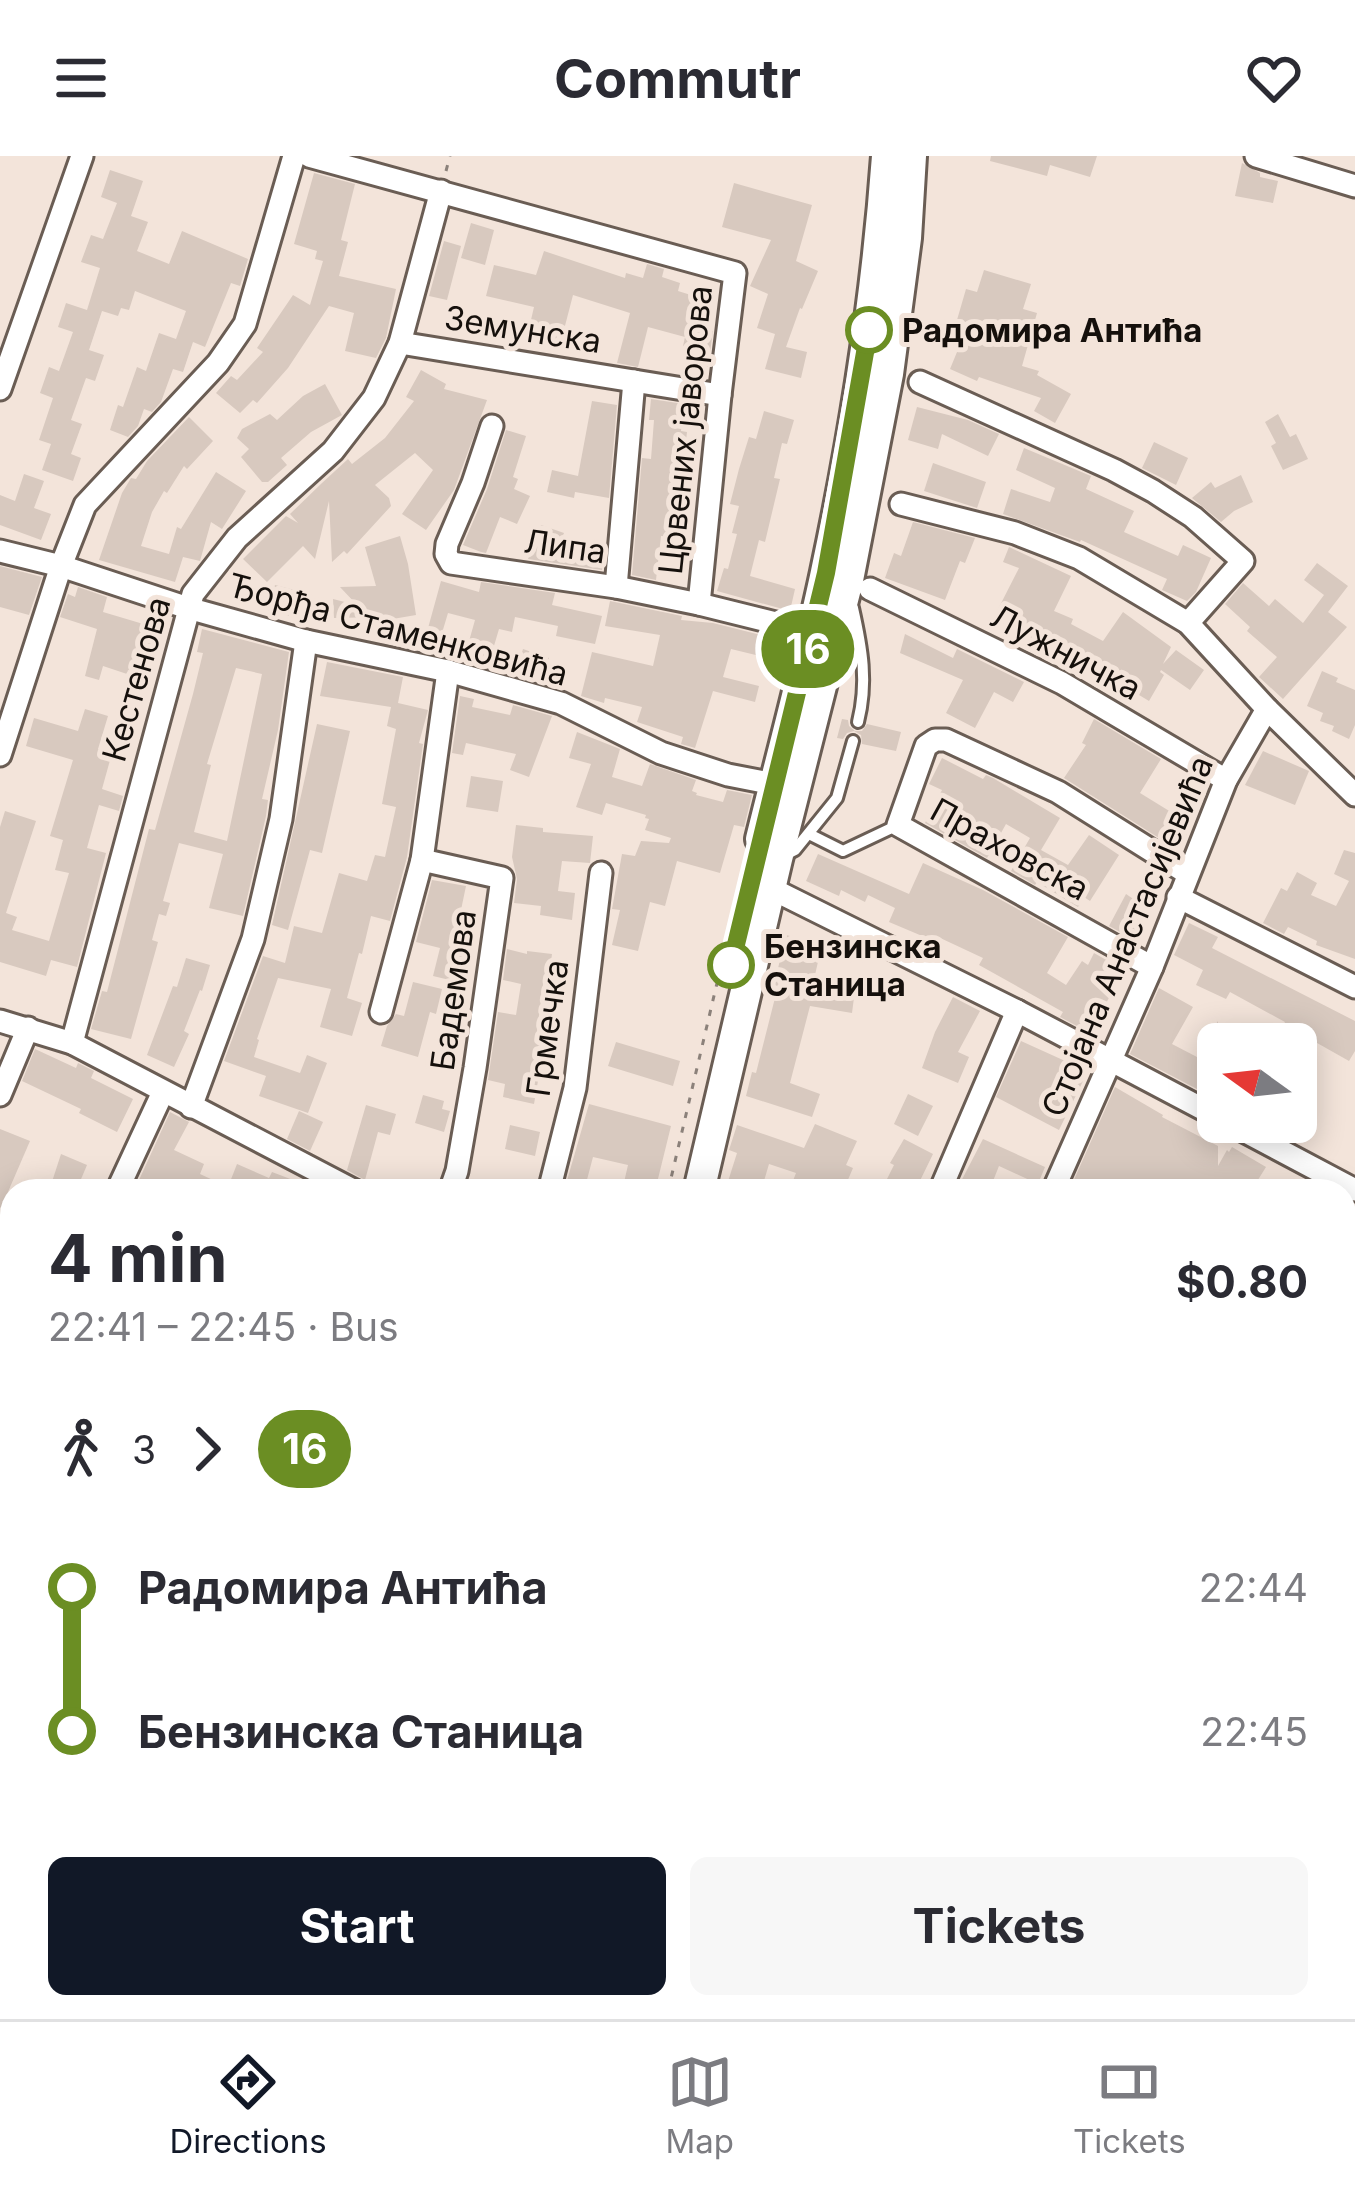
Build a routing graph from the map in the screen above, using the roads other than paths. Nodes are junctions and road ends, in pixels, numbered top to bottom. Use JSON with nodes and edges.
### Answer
{"nodes":[{"id":1,"x":82,"y":156,"type":"edge"},
{"id":2,"x":294,"y":156,"type":"edge"},
{"id":3,"x":309,"y":156,"type":"edge"},
{"id":4,"x":887,"y":156,"type":"edge"},
{"id":5,"x":911,"y":156,"type":"edge"},
{"id":6,"x":1256,"y":156,"type":"edge"},
{"id":7,"x":1355,"y":186,"type":"edge"},
{"id":8,"x":442,"y":191,"type":"junction"},
{"id":9,"x":400,"y":343,"type":"junction"},
{"id":10,"x":634,"y":381,"type":"junction"},
{"id":11,"x":920,"y":382,"type":"dead end"},
{"id":12,"x":0,"y":388,"type":"edge"},
{"id":13,"x":720,"y":395,"type":"junction"},
{"id":14,"x":491,"y":426,"type":"dead end"},
{"id":15,"x":901,"y":504,"type":"dead end"},
{"id":16,"x":1266,"y":550,"type":"dead end"},
{"id":17,"x":0,"y":551,"type":"edge"},
{"id":18,"x":1243,"y":561,"type":"junction"},
{"id":19,"x":61,"y":566,"type":"junction"},
{"id":20,"x":616,"y":587,"type":"junction"},
{"id":21,"x":857,"y":592,"type":"junction"},
{"id":22,"x":699,"y":604,"type":"junction"},
{"id":23,"x":188,"y":608,"type":"junction"},
{"id":24,"x":1189,"y":623,"type":"junction"},
{"id":25,"x":812,"y":632,"type":"junction"},
{"id":26,"x":306,"y":641,"type":"junction"},
{"id":27,"x":448,"y":671,"type":"junction"},
{"id":28,"x":1268,"y":710,"type":"junction"},
{"id":29,"x":858,"y":722,"type":"dead end"},
{"id":30,"x":853,"y":742,"type":"dead end"},
{"id":31,"x":0,"y":755,"type":"edge"},
{"id":32,"x":1226,"y":780,"type":"junction"},
{"id":33,"x":774,"y":784,"type":"junction"},
{"id":34,"x":1355,"y":795,"type":"edge"},
{"id":35,"x":898,"y":825,"type":"junction"},
{"id":36,"x":809,"y":834,"type":"junction"},
{"id":37,"x":422,"y":860,"type":"junction"},
{"id":38,"x":765,"y":866,"type":"junction"},
{"id":39,"x":601,"y":873,"type":"dead end"},
{"id":40,"x":1187,"y":873,"type":"junction"},
{"id":41,"x":1178,"y":897,"type":"junction"},
{"id":42,"x":1151,"y":967,"type":"junction"},
{"id":43,"x":1355,"y":987,"type":"edge"},
{"id":44,"x":1017,"y":1011,"type":"junction"},
{"id":45,"x":381,"y":1012,"type":"dead end"},
{"id":46,"x":0,"y":1021,"type":"edge"},
{"id":47,"x":28,"y":1028,"type":"junction"},
{"id":48,"x":72,"y":1043,"type":"junction"},
{"id":49,"x":1112,"y":1060,"type":"junction"},
{"id":50,"x":164,"y":1092,"type":"junction"},
{"id":51,"x":0,"y":1094,"type":"edge"},
{"id":52,"x":1197,"y":1106,"type":"edge"},
{"id":53,"x":191,"y":1108,"type":"junction"},
{"id":54,"x":1267,"y":1143,"type":"edge"},
{"id":55,"x":123,"y":1179,"type":"edge"},
{"id":56,"x":331,"y":1179,"type":"edge"},
{"id":57,"x":455,"y":1179,"type":"edge"},
{"id":58,"x":553,"y":1179,"type":"edge"},
{"id":59,"x":682,"y":1179,"type":"edge"},
{"id":60,"x":701,"y":1179,"type":"edge"},
{"id":61,"x":945,"y":1179,"type":"edge"},
{"id":62,"x":1058,"y":1179,"type":"edge"},
{"id":63,"x":1334,"y":1179,"type":"edge"}],
"edges":[{"from":1,"to":12,"type":"street"},
{"from":2,"to":19,"type":"street"},
{"from":3,"to":8,"type":"street","name":"Црвених јаворова"},
{"from":4,"to":25,"type":"main road"},
{"from":5,"to":21,"type":"main road"},
{"from":6,"to":7,"type":"street"},
{"from":8,"to":9,"type":"street","name":"Кестенова"},
{"from":8,"to":13,"type":"street","name":"Црвених јаворова"},
{"from":9,"to":10,"type":"street","name":"Земунска"},
{"from":9,"to":23,"type":"street","name":"Кестенова"},
{"from":10,"to":13,"type":"street","name":"Земунска"},
{"from":10,"to":20,"type":"street","name":"Земунска"},
{"from":11,"to":18,"type":"street"},
{"from":13,"to":22,"type":"street","name":"Црвених јаворова"},
{"from":14,"to":20,"type":"street","name":"Липа"},
{"from":15,"to":24,"type":"street"},
{"from":16,"to":18,"type":"street"},
{"from":17,"to":19,"type":"street","name":"Ђорђа Стаменковића"},
{"from":18,"to":24,"type":"street"},
{"from":19,"to":23,"type":"street","name":"Ђорђа Стаменковића"},
{"from":19,"to":31,"type":"street"},
{"from":20,"to":22,"type":"street","name":"Липа"},
{"from":21,"to":29,"type":"lane"},
{"from":21,"to":32,"type":"street","name":"Лужничка"},
{"from":21,"to":38,"type":"main road"},
{"from":22,"to":25,"type":"street","name":"Липа"},
{"from":23,"to":26,"type":"street","name":"Ђорђа Стаменковића"},
{"from":23,"to":48,"type":"street","name":"Кестенова"},
{"from":24,"to":28,"type":"street"},
{"from":25,"to":33,"type":"main road"},
{"from":26,"to":27,"type":"street","name":"Ђорђа Стаменковића"},
{"from":26,"to":53,"type":"street"},
{"from":27,"to":33,"type":"street","name":"Ђорђа Стаменковића"},
{"from":27,"to":37,"type":"street"},
{"from":28,"to":32,"type":"street","name":"Стојана Анастасијевића"},
{"from":28,"to":34,"type":"street"},
{"from":30,"to":36,"type":"lane"},
{"from":32,"to":40,"type":"street","name":"Стојана Анастасијевића"},
{"from":33,"to":59,"type":"main road"},
{"from":35,"to":36,"type":"lane"},
{"from":35,"to":40,"type":"street"},
{"from":35,"to":42,"type":"street","name":"Праховска"},
{"from":36,"to":38,"type":"lane"},
{"from":37,"to":45,"type":"street"},
{"from":37,"to":57,"type":"street","name":"Бадемова"},
{"from":38,"to":44,"type":"street"},
{"from":38,"to":60,"type":"main road"},
{"from":39,"to":58,"type":"street","name":"Грмечка"},
{"from":40,"to":41,"type":"street","name":"Стојана Анастасијевића"},
{"from":41,"to":42,"type":"street","name":"Стојана Анастасијевића"},
{"from":41,"to":43,"type":"street"},
{"from":42,"to":49,"type":"street","name":"Стојана Анастасијевића"},
{"from":44,"to":49,"type":"street"},
{"from":44,"to":61,"type":"street"},
{"from":46,"to":47,"type":"street"},
{"from":47,"to":48,"type":"street"},
{"from":47,"to":51,"type":"street"},
{"from":48,"to":50,"type":"street"},
{"from":49,"to":52,"type":"street"},
{"from":49,"to":62,"type":"street","name":"Стојана Анастасијевића"},
{"from":50,"to":53,"type":"street"},
{"from":50,"to":55,"type":"street"},
{"from":53,"to":56,"type":"street"},
{"from":54,"to":63,"type":"street"}]}
